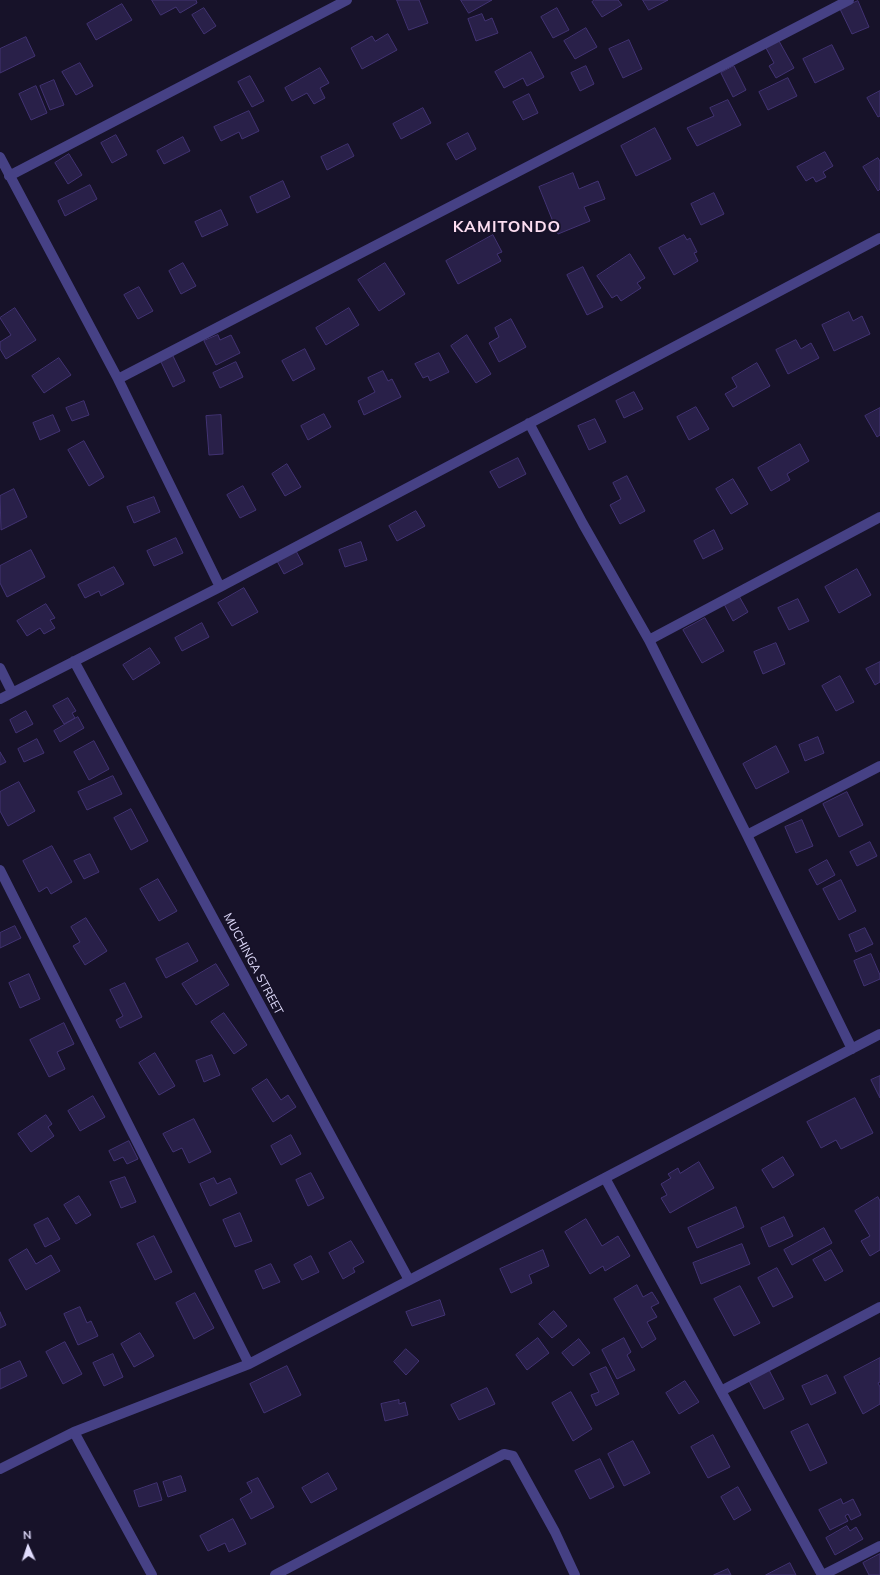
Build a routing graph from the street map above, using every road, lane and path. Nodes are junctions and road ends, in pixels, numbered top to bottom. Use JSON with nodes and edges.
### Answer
{"nodes":[{"id":1,"x":347,"y":0,"type":"edge"},
{"id":2,"x":849,"y":0,"type":"edge"},
{"id":3,"x":0,"y":157,"type":"edge"},
{"id":4,"x":9,"y":176,"type":"junction"},
{"id":5,"x":880,"y":238,"type":"edge"},
{"id":6,"x":118,"y":380,"type":"junction"},
{"id":7,"x":529,"y":422,"type":"junction"},
{"id":8,"x":880,"y":517,"type":"edge"},
{"id":9,"x":220,"y":587,"type":"junction"},
{"id":10,"x":648,"y":640,"type":"junction"},
{"id":11,"x":74,"y":661,"type":"junction"},
{"id":12,"x":0,"y":668,"type":"edge"},
{"id":13,"x":12,"y":692,"type":"junction"},
{"id":14,"x":0,"y":699,"type":"edge"},
{"id":15,"x":880,"y":766,"type":"edge"},
{"id":16,"x":747,"y":835,"type":"junction"},
{"id":17,"x":0,"y":870,"type":"edge"},
{"id":18,"x":880,"y":1034,"type":"edge"},
{"id":19,"x":852,"y":1049,"type":"junction"},
{"id":20,"x":605,"y":1178,"type":"junction"},
{"id":21,"x":409,"y":1280,"type":"junction"},
{"id":22,"x":880,"y":1307,"type":"edge"},
{"id":23,"x":249,"y":1364,"type":"junction"},
{"id":24,"x":721,"y":1391,"type":"junction"},
{"id":25,"x":74,"y":1432,"type":"junction"},
{"id":26,"x":0,"y":1469,"type":"edge"},
{"id":27,"x":880,"y":1546,"type":"edge"},
{"id":28,"x":152,"y":1575,"type":"edge"},
{"id":29,"x":275,"y":1575,"type":"edge"},
{"id":30,"x":575,"y":1575,"type":"edge"},
{"id":31,"x":822,"y":1575,"type":"edge"}],
"edges":[{"from":1,"to":4,"type":"street"},
{"from":2,"to":6,"type":"street"},
{"from":3,"to":4,"type":"street"},
{"from":4,"to":6,"type":"street"},
{"from":5,"to":7,"type":"street"},
{"from":6,"to":9,"type":"street"},
{"from":7,"to":9,"type":"street"},
{"from":7,"to":10,"type":"street"},
{"from":8,"to":10,"type":"street"},
{"from":9,"to":11,"type":"street"},
{"from":10,"to":16,"type":"street"},
{"from":11,"to":13,"type":"street"},
{"from":11,"to":21,"type":"street","name":"MUCHINGA STREET"},
{"from":12,"to":13,"type":"street"},
{"from":13,"to":14,"type":"street"},
{"from":15,"to":16,"type":"street"},
{"from":16,"to":19,"type":"street"},
{"from":17,"to":23,"type":"street"},
{"from":18,"to":19,"type":"street"},
{"from":19,"to":20,"type":"street"},
{"from":20,"to":21,"type":"street"},
{"from":20,"to":24,"type":"street"},
{"from":21,"to":23,"type":"street"},
{"from":22,"to":24,"type":"street"},
{"from":23,"to":25,"type":"street"},
{"from":24,"to":31,"type":"street"},
{"from":25,"to":26,"type":"street"},
{"from":25,"to":28,"type":"street"},
{"from":27,"to":31,"type":"street"},
{"from":29,"to":30,"type":"street"}]}
